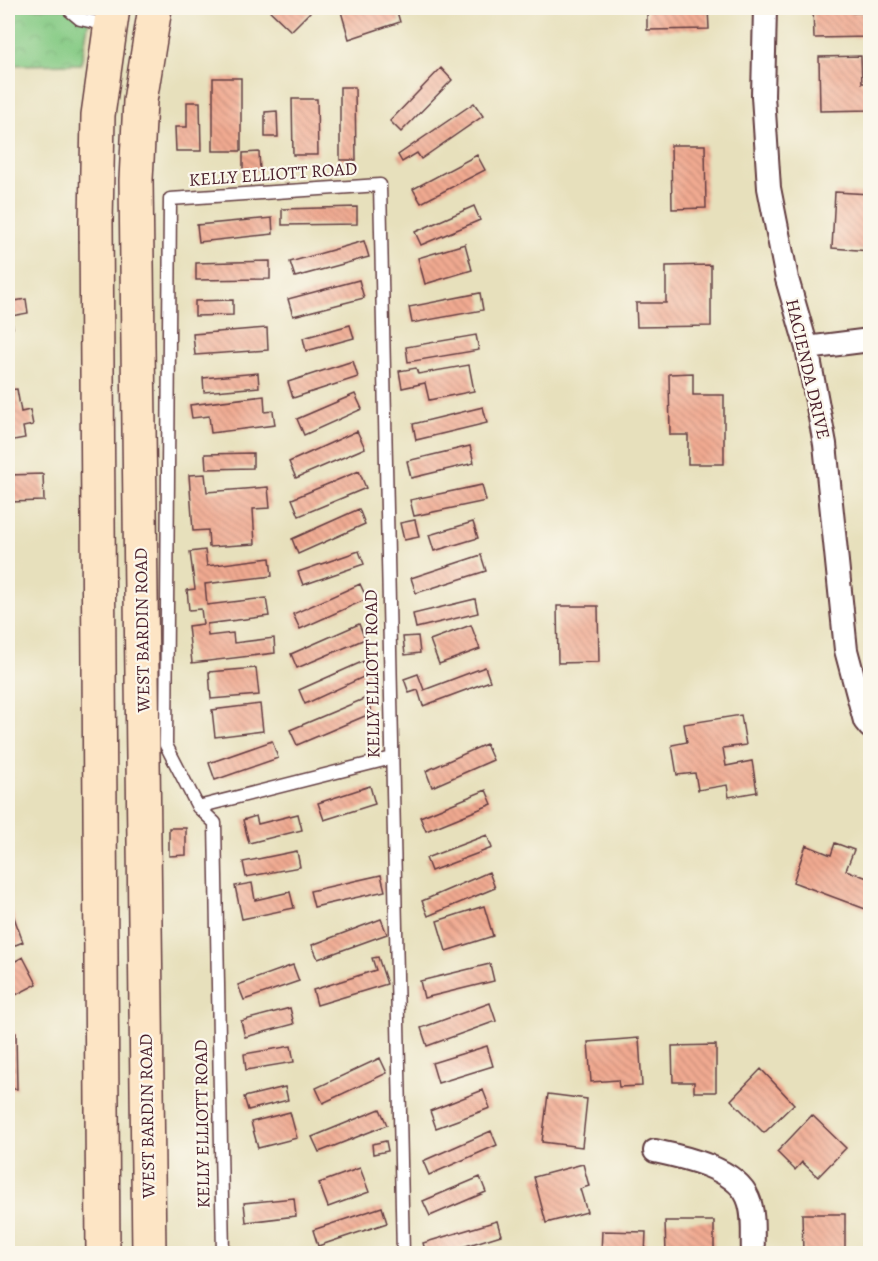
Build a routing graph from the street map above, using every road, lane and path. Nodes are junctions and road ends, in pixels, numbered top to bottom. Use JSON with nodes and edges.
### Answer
{"nodes":[{"id":1,"x":67,"y":8,"type":"edge"},
{"id":2,"x":765,"y":8,"type":"edge"},
{"id":3,"x":112,"y":16,"type":"edge"},
{"id":4,"x":152,"y":20,"type":"edge"},
{"id":5,"x":870,"y":340,"type":"edge"},
{"id":6,"x":807,"y":348,"type":"junction"},
{"id":7,"x":870,"y":727,"type":"edge"},
{"id":8,"x":392,"y":758,"type":"junction"},
{"id":9,"x":198,"y":807,"type":"junction"},
{"id":10,"x":655,"y":1151,"type":"dead end"},
{"id":11,"x":103,"y":1254,"type":"edge"},
{"id":12,"x":149,"y":1254,"type":"edge"},
{"id":13,"x":222,"y":1254,"type":"edge"},
{"id":14,"x":403,"y":1254,"type":"edge"},
{"id":15,"x":753,"y":1254,"type":"edge"}],
"edges":[{"from":1,"to":3,"type":"lane"},
{"from":2,"to":6,"type":"street","name":"HACIENDA DRIVE"},
{"from":3,"to":4,"type":"street"},
{"from":3,"to":11,"type":"street"},
{"from":4,"to":12,"type":"street","name":"WEST BARDIN ROAD"},
{"from":5,"to":6,"type":"street"},
{"from":6,"to":7,"type":"street","name":"HACIENDA DRIVE"},
{"from":8,"to":9,"type":"lane"},
{"from":8,"to":9,"type":"lane","name":"KELLY ELLIOTT ROAD"},
{"from":8,"to":14,"type":"lane","name":"KELLY ELLIOTT ROAD"},
{"from":9,"to":13,"type":"lane","name":"KELLY ELLIOTT ROAD"},
{"from":10,"to":15,"type":"street"}]}
